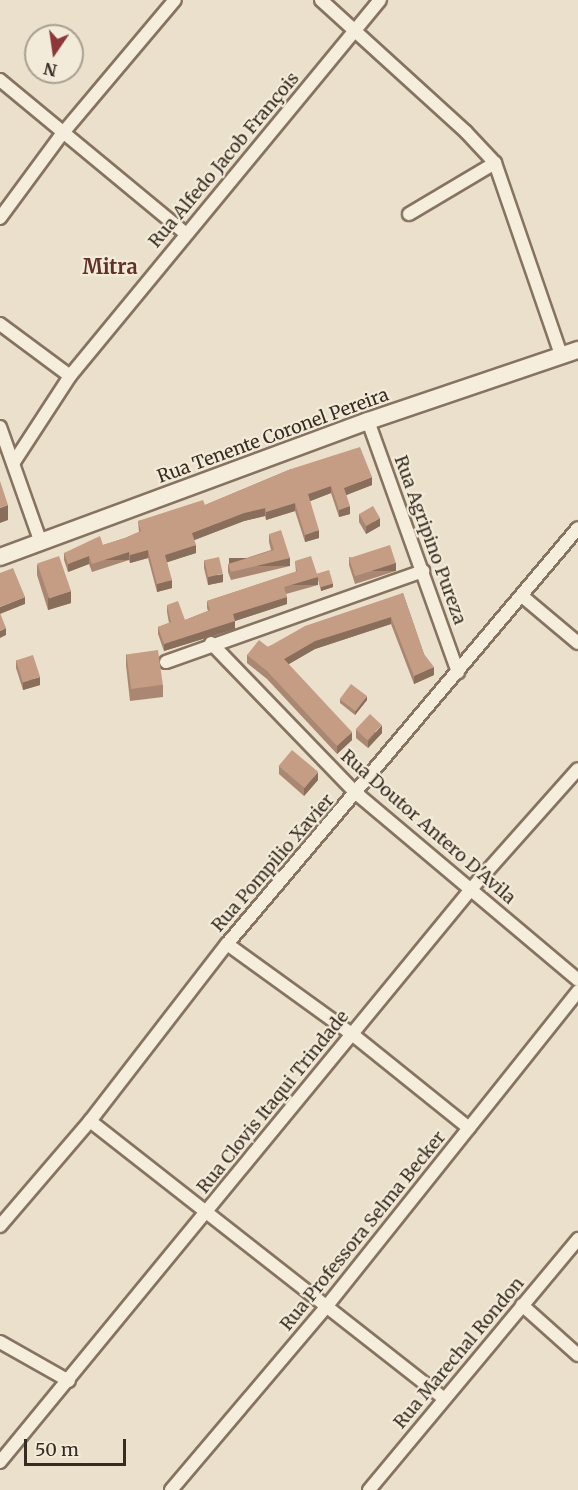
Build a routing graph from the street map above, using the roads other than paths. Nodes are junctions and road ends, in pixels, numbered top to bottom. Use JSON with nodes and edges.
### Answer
{"nodes":[{"id":1,"x":175,"y":0,"type":"edge"},
{"id":2,"x":321,"y":0,"type":"edge"},
{"id":3,"x":380,"y":0,"type":"edge"},
{"id":4,"x":356,"y":30,"type":"junction"},
{"id":5,"x":0,"y":80,"type":"edge"},
{"id":6,"x":62,"y":134,"type":"junction"},
{"id":7,"x":495,"y":163,"type":"junction"},
{"id":8,"x":409,"y":214,"type":"dead end"},
{"id":9,"x":0,"y":218,"type":"edge"},
{"id":10,"x":186,"y":234,"type":"junction"},
{"id":11,"x":0,"y":324,"type":"edge"},
{"id":12,"x":578,"y":350,"type":"edge"},
{"id":13,"x":561,"y":355,"type":"junction"},
{"id":14,"x":70,"y":376,"type":"junction"},
{"id":15,"x":368,"y":421,"type":"junction"},
{"id":16,"x":0,"y":428,"type":"edge"},
{"id":17,"x":14,"y":462,"type":"junction"},
{"id":18,"x":578,"y":528,"type":"edge"},
{"id":19,"x":41,"y":543,"type":"junction"},
{"id":20,"x":0,"y":557,"type":"edge"},
{"id":21,"x":423,"y":571,"type":"junction"},
{"id":22,"x":522,"y":596,"type":"junction"},
{"id":23,"x":211,"y":643,"type":"junction"},
{"id":24,"x":578,"y":644,"type":"edge"},
{"id":25,"x":166,"y":662,"type":"dead end"},
{"id":26,"x":458,"y":672,"type":"junction"},
{"id":27,"x":578,"y":769,"type":"edge"},
{"id":28,"x":356,"y":793,"type":"junction"},
{"id":29,"x":472,"y":888,"type":"junction"},
{"id":30,"x":227,"y":944,"type":"junction"},
{"id":31,"x":578,"y":980,"type":"edge"},
{"id":32,"x":578,"y":991,"type":"edge"},
{"id":33,"x":352,"y":1034,"type":"junction"},
{"id":34,"x":90,"y":1121,"type":"junction"},
{"id":35,"x":469,"y":1128,"type":"junction"},
{"id":36,"x":206,"y":1212,"type":"junction"},
{"id":37,"x":0,"y":1226,"type":"edge"},
{"id":38,"x":578,"y":1239,"type":"edge"},
{"id":39,"x":522,"y":1305,"type":"junction"},
{"id":40,"x":326,"y":1307,"type":"junction"},
{"id":41,"x":0,"y":1342,"type":"edge"},
{"id":42,"x":578,"y":1355,"type":"edge"},
{"id":43,"x":69,"y":1381,"type":"junction"},
{"id":44,"x":444,"y":1399,"type":"junction"},
{"id":45,"x":0,"y":1462,"type":"edge"},
{"id":46,"x":171,"y":1490,"type":"edge"},
{"id":47,"x":369,"y":1490,"type":"edge"}],
"edges":[{"from":1,"to":6,"type":"street"},
{"from":2,"to":4,"type":"street"},
{"from":3,"to":4,"type":"street","name":"Rua Alfedo Jacob François"},
{"from":4,"to":7,"type":"street"},
{"from":4,"to":10,"type":"street","name":"Rua Alfedo Jacob François"},
{"from":5,"to":6,"type":"street"},
{"from":6,"to":9,"type":"street"},
{"from":6,"to":10,"type":"street"},
{"from":7,"to":8,"type":"street"},
{"from":7,"to":13,"type":"street"},
{"from":10,"to":14,"type":"street","name":"Rua Alfedo Jacob François"},
{"from":11,"to":14,"type":"street"},
{"from":12,"to":13,"type":"main road","name":"Rua Tenente Coronel Pereira"},
{"from":13,"to":15,"type":"main road","name":"Rua Tenente Coronel Pereira"},
{"from":14,"to":17,"type":"street","name":"Rua Alfedo Jacob François"},
{"from":15,"to":19,"type":"main road","name":"Rua Tenente Coronel Pereira"},
{"from":15,"to":21,"type":"street","name":"Rua Agripino Pureza"},
{"from":16,"to":17,"type":"street"},
{"from":17,"to":19,"type":"street"},
{"from":18,"to":22,"type":"street","name":"Rua Pompilio Xavier"},
{"from":19,"to":20,"type":"main road","name":"Rua Tenente Coronel Pereira"},
{"from":21,"to":23,"type":"street"},
{"from":21,"to":26,"type":"street","name":"Rua Agripino Pureza"},
{"from":22,"to":24,"type":"street"},
{"from":22,"to":26,"type":"street","name":"Rua Pompilio Xavier"},
{"from":23,"to":25,"type":"street"},
{"from":23,"to":28,"type":"street","name":"Rua Doutor Antero D'Avila"},
{"from":26,"to":28,"type":"street","name":"Rua Pompilio Xavier"},
{"from":27,"to":29,"type":"street","name":"Rua Clovis Itaqui Trindade"},
{"from":28,"to":29,"type":"street","name":"Rua Doutor Antero D'Avila"},
{"from":28,"to":30,"type":"street","name":"Rua Pompilio Xavier"},
{"from":29,"to":31,"type":"street","name":"Rua Doutor Antero D'Avila"},
{"from":29,"to":33,"type":"street","name":"Rua Clovis Itaqui Trindade"},
{"from":30,"to":33,"type":"street"},
{"from":30,"to":34,"type":"street","name":"Rua Pompilio Xavier"},
{"from":32,"to":35,"type":"street","name":"Rua Professora Selma Becker"},
{"from":33,"to":35,"type":"street"},
{"from":33,"to":36,"type":"street","name":"Rua Clovis Itaqui Trindade"},
{"from":34,"to":36,"type":"street"},
{"from":34,"to":37,"type":"street","name":"Rua Pompilio Xavier"},
{"from":35,"to":40,"type":"street","name":"Rua Professora Selma Becker"},
{"from":36,"to":40,"type":"street"},
{"from":36,"to":43,"type":"street","name":"Rua Clovis Itaqui Trindade"},
{"from":38,"to":39,"type":"street","name":"Rua Marechal Rondon"},
{"from":39,"to":42,"type":"street"},
{"from":39,"to":44,"type":"street","name":"Rua Marechal Rondon"},
{"from":40,"to":44,"type":"street"},
{"from":40,"to":46,"type":"street","name":"Rua Professora Selma Becker"},
{"from":41,"to":43,"type":"street"},
{"from":43,"to":45,"type":"street","name":"Rua Clovis Itaqui Trindade"},
{"from":44,"to":47,"type":"street","name":"Rua Marechal Rondon"}]}
